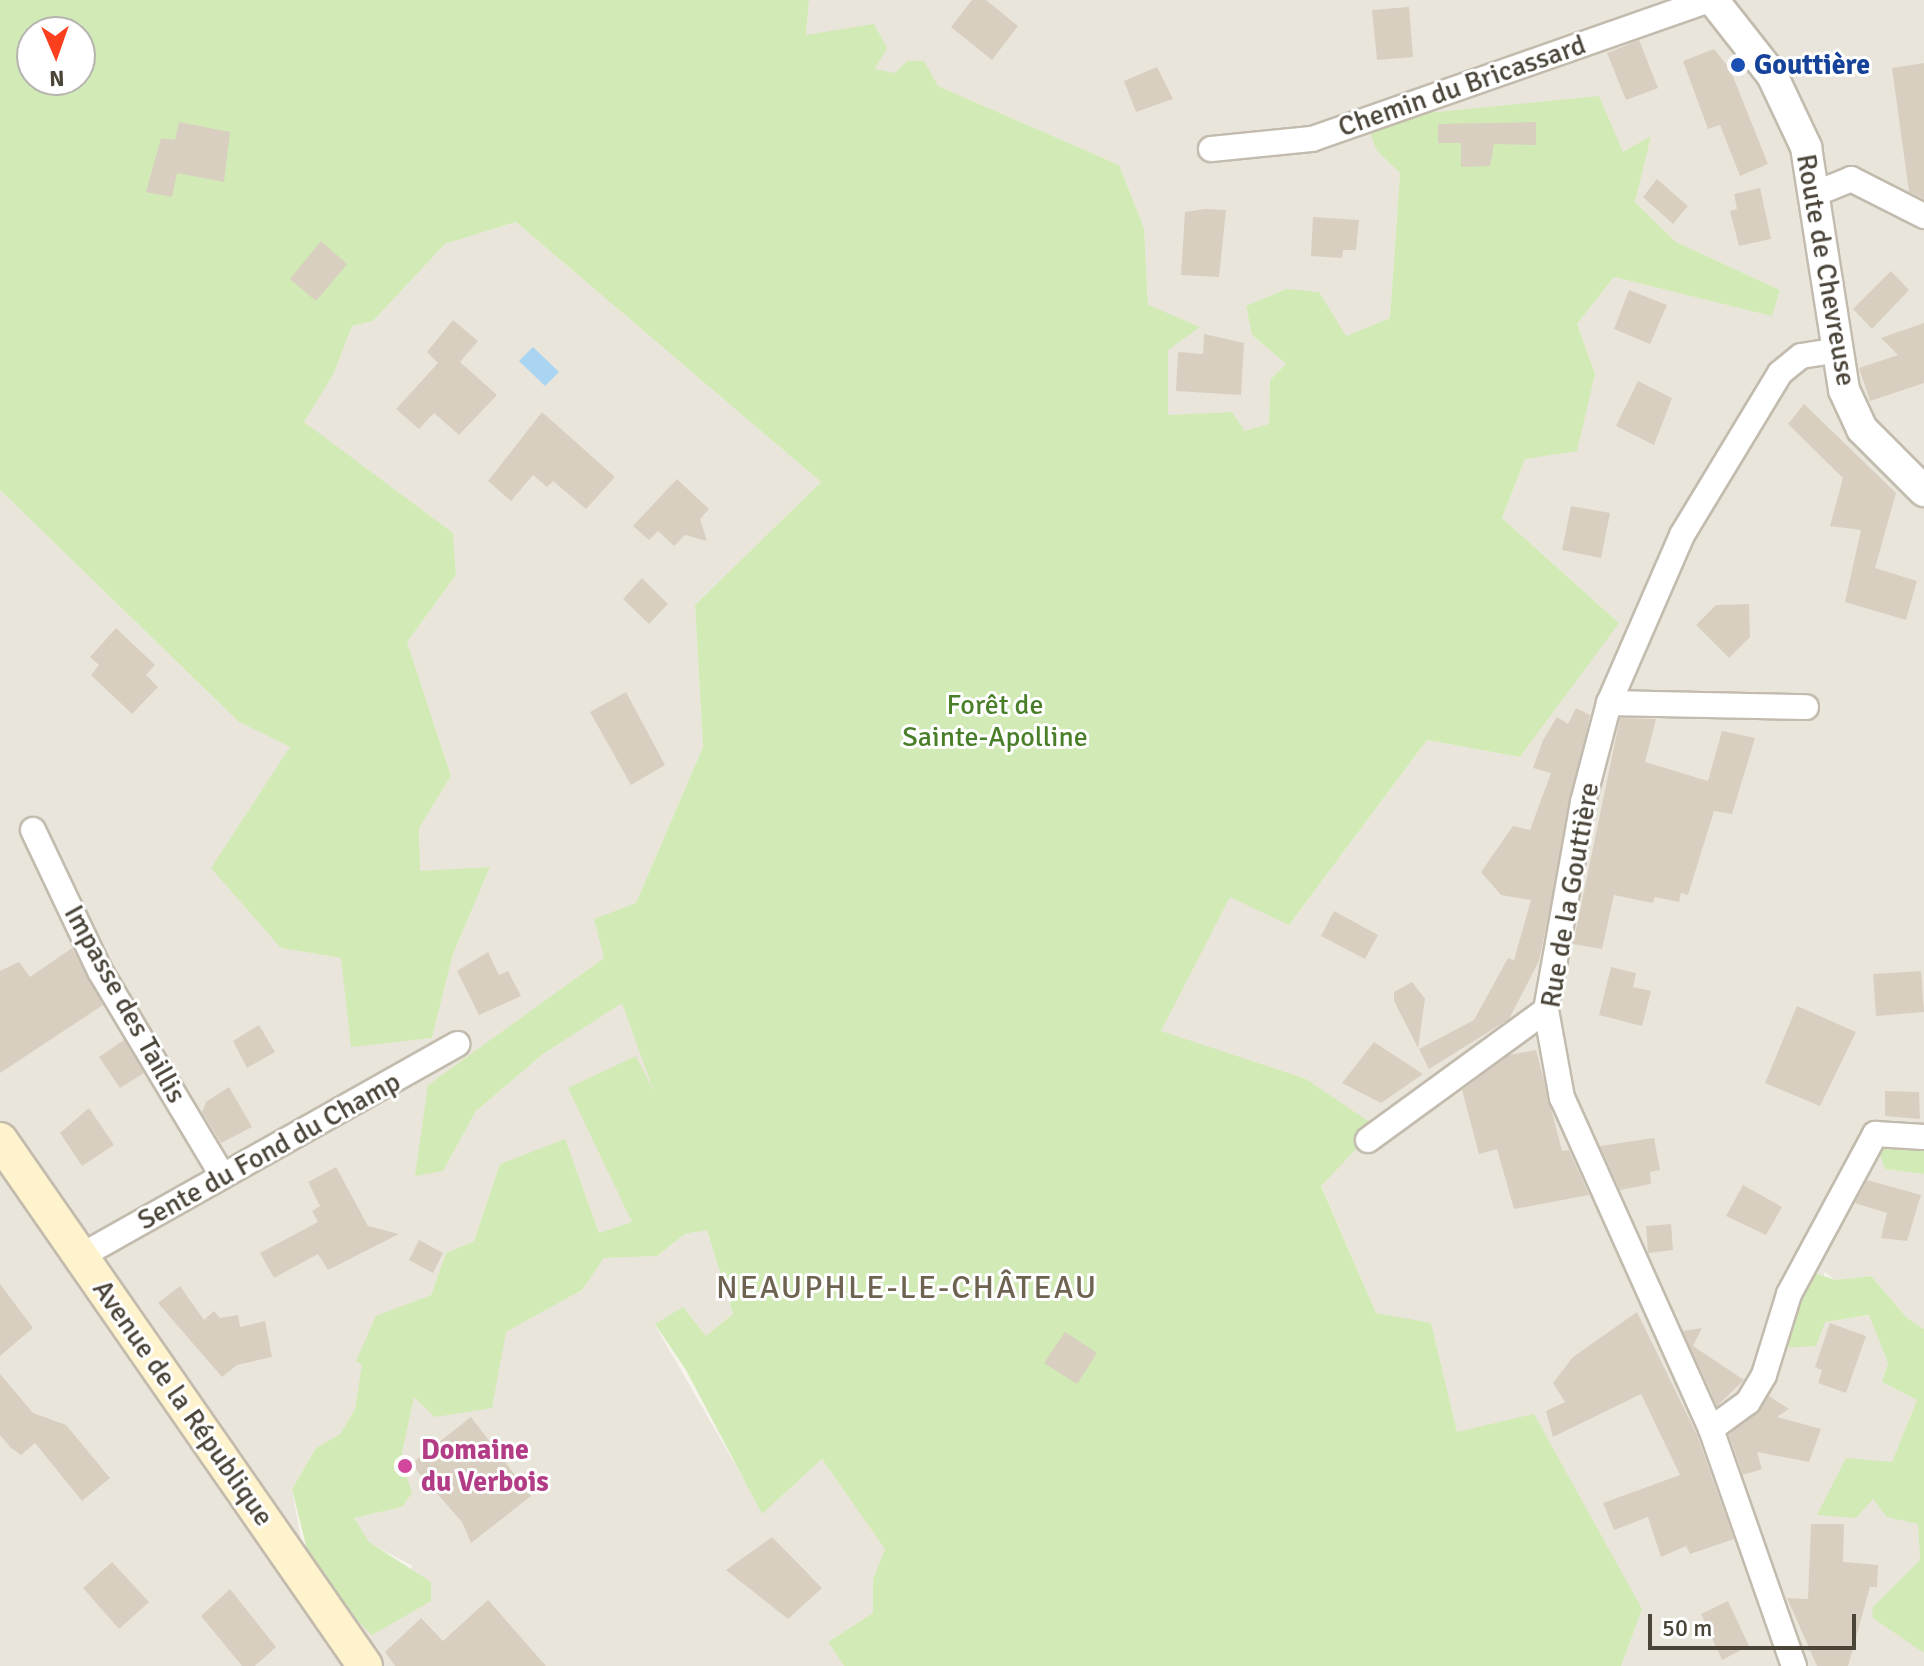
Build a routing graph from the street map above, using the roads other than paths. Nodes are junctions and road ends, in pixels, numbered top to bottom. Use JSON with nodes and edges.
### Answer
{"nodes":[{"id":1,"x":1711,"y":0,"type":"edge"},
{"id":2,"x":1211,"y":149,"type":"dead end"},
{"id":3,"x":1817,"y":193,"type":"junction"},
{"id":4,"x":1924,"y":216,"type":"edge"},
{"id":5,"x":1834,"y":351,"type":"junction"},
{"id":6,"x":1924,"y":491,"type":"edge"},
{"id":7,"x":1609,"y":703,"type":"junction"},
{"id":8,"x":1806,"y":707,"type":"dead end"},
{"id":9,"x":33,"y":830,"type":"dead end"},
{"id":10,"x":1546,"y":1010,"type":"junction"},
{"id":11,"x":457,"y":1044,"type":"dead end"},
{"id":12,"x":1924,"y":1137,"type":"edge"},
{"id":13,"x":0,"y":1140,"type":"edge"},
{"id":14,"x":1368,"y":1140,"type":"dead end"},
{"id":15,"x":222,"y":1175,"type":"junction"},
{"id":16,"x":81,"y":1256,"type":"junction"},
{"id":17,"x":1711,"y":1429,"type":"junction"},
{"id":18,"x":365,"y":1666,"type":"edge"},
{"id":19,"x":1794,"y":1666,"type":"edge"}],
"edges":[{"from":1,"to":2,"type":"street","name":"Chemin du Bricassard"},
{"from":1,"to":3,"type":"street","name":"Route de Chevreuse"},
{"from":3,"to":4,"type":"street"},
{"from":3,"to":5,"type":"street","name":"Route de Chevreuse"},
{"from":5,"to":6,"type":"street","name":"Route de Chevreuse"},
{"from":5,"to":7,"type":"street","name":"Rue de la Gouttière"},
{"from":7,"to":8,"type":"street"},
{"from":7,"to":10,"type":"street","name":"Rue de la Gouttière"},
{"from":9,"to":15,"type":"street","name":"Impasse des Taillis"},
{"from":10,"to":14,"type":"street"},
{"from":10,"to":17,"type":"street","name":"Rue de la Gouttière"},
{"from":11,"to":15,"type":"street","name":"Sente du Fond du Champ"},
{"from":12,"to":17,"type":"street"},
{"from":13,"to":16,"type":"main road","name":"Avenue de la République"},
{"from":15,"to":16,"type":"street","name":"Sente du Fond du Champ"},
{"from":16,"to":18,"type":"main road","name":"Avenue de la République"},
{"from":17,"to":19,"type":"street","name":"Rue de la Gouttière"}]}
